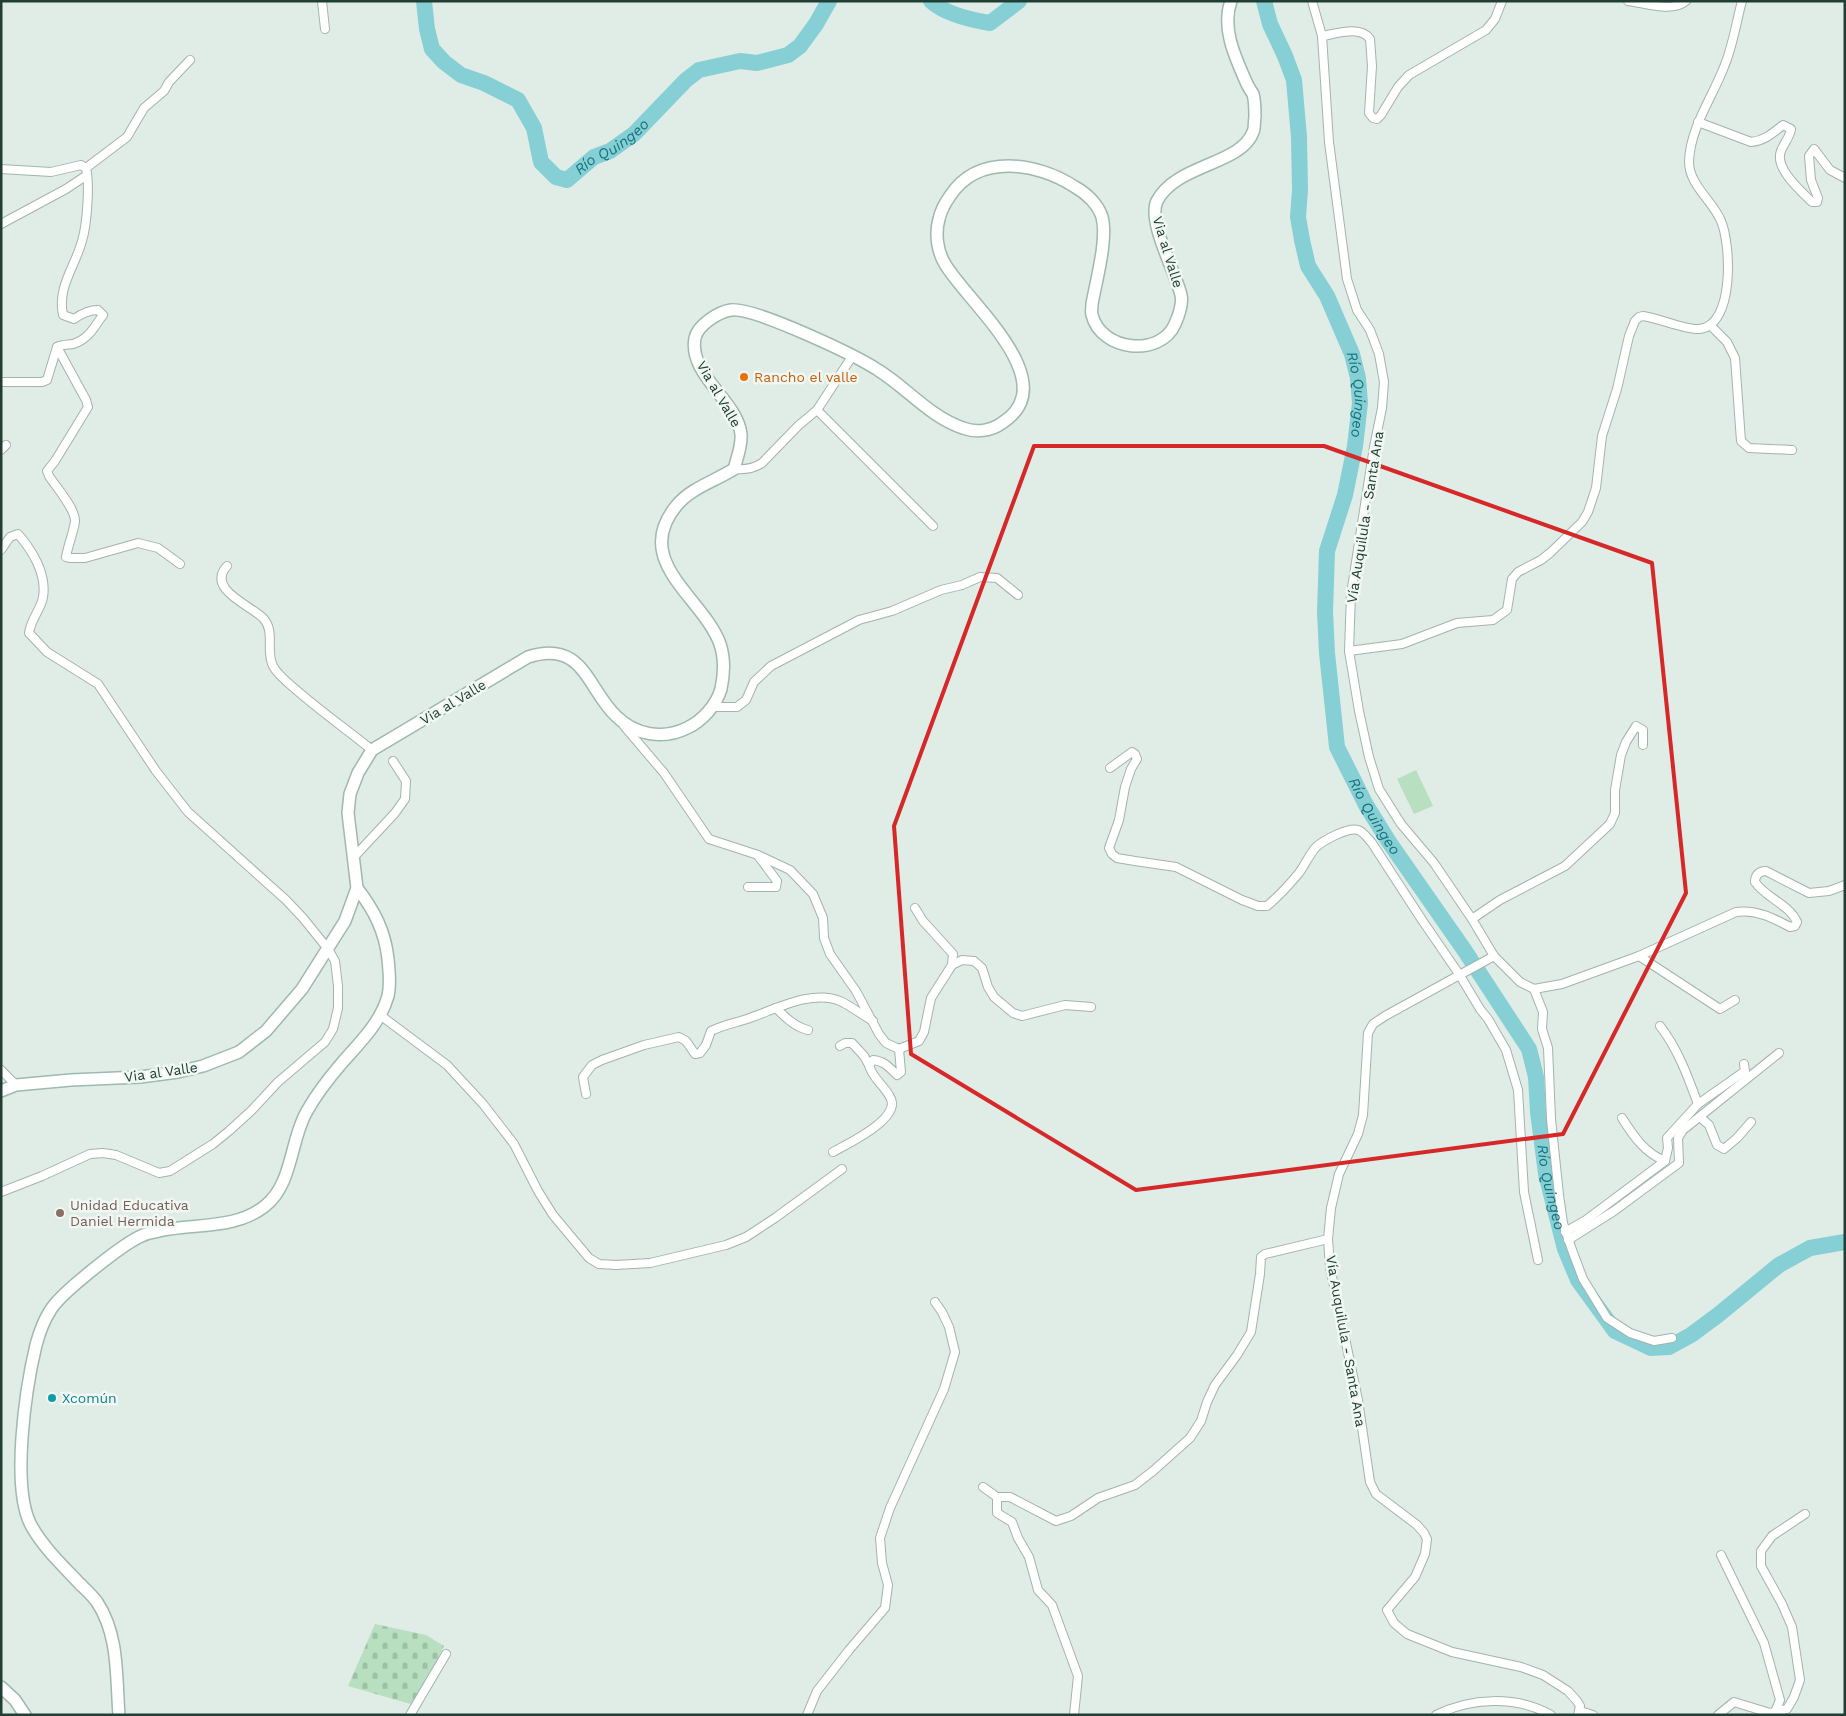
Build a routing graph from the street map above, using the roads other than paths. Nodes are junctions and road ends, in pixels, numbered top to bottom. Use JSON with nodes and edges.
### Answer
{"nodes":[{"id":1,"x":322,"y":1,"type":"edge"},
{"id":2,"x":1231,"y":1,"type":"edge"},
{"id":3,"x":1312,"y":1,"type":"edge"},
{"id":4,"x":1502,"y":1,"type":"edge"},
{"id":5,"x":1628,"y":1,"type":"edge"},
{"id":6,"x":1686,"y":1,"type":"edge"},
{"id":7,"x":1742,"y":1,"type":"edge"},
{"id":8,"x":325,"y":29,"type":"dead end"},
{"id":9,"x":1322,"y":36,"type":"junction"},
{"id":10,"x":190,"y":60,"type":"dead end"},
{"id":11,"x":1698,"y":122,"type":"junction"},
{"id":12,"x":1,"y":169,"type":"edge"},
{"id":13,"x":87,"y":172,"type":"junction"},
{"id":14,"x":1845,"y":178,"type":"edge"},
{"id":15,"x":1,"y":224,"type":"edge"},
{"id":16,"x":1710,"y":325,"type":"junction"},
{"id":17,"x":57,"y":348,"type":"junction"},
{"id":18,"x":853,"y":355,"type":"junction"},
{"id":19,"x":1,"y":382,"type":"edge"},
{"id":20,"x":817,"y":410,"type":"junction"},
{"id":21,"x":1792,"y":450,"type":"dead end"},
{"id":22,"x":734,"y":469,"type":"junction"},
{"id":23,"x":933,"y":526,"type":"dead end"},
{"id":24,"x":1,"y":550,"type":"edge"},
{"id":25,"x":180,"y":564,"type":"dead end"},
{"id":26,"x":227,"y":566,"type":"dead end"},
{"id":27,"x":1018,"y":595,"type":"dead end"},
{"id":28,"x":1349,"y":651,"type":"junction"},
{"id":29,"x":712,"y":707,"type":"junction"},
{"id":30,"x":617,"y":717,"type":"junction"},
{"id":31,"x":1643,"y":745,"type":"dead end"},
{"id":32,"x":372,"y":750,"type":"junction"},
{"id":33,"x":392,"y":761,"type":"dead end"},
{"id":34,"x":1110,"y":768,"type":"dead end"},
{"id":35,"x":758,"y":855,"type":"junction"},
{"id":36,"x":354,"y":857,"type":"junction"},
{"id":37,"x":1845,"y":884,"type":"edge"},
{"id":38,"x":748,"y":887,"type":"dead end"},
{"id":39,"x":357,"y":888,"type":"junction"},
{"id":40,"x":915,"y":908,"type":"dead end"},
{"id":41,"x":1472,"y":919,"type":"junction"},
{"id":42,"x":328,"y":949,"type":"junction"},
{"id":43,"x":1494,"y":956,"type":"junction"},
{"id":44,"x":1639,"y":956,"type":"junction"},
{"id":45,"x":952,"y":965,"type":"junction"},
{"id":46,"x":1461,"y":973,"type":"junction"},
{"id":47,"x":1534,"y":989,"type":"junction"},
{"id":48,"x":1735,"y":1000,"type":"dead end"},
{"id":49,"x":1091,"y":1007,"type":"dead end"},
{"id":50,"x":776,"y":1008,"type":"junction"},
{"id":51,"x":380,"y":1015,"type":"junction"},
{"id":52,"x":873,"y":1020,"type":"junction"},
{"id":53,"x":1660,"y":1026,"type":"dead end"},
{"id":54,"x":808,"y":1030,"type":"dead end"},
{"id":55,"x":840,"y":1046,"type":"dead end"},
{"id":56,"x":899,"y":1049,"type":"junction"},
{"id":57,"x":1779,"y":1054,"type":"dead end"},
{"id":58,"x":1744,"y":1064,"type":"dead end"},
{"id":59,"x":869,"y":1065,"type":"junction"},
{"id":60,"x":1,"y":1070,"type":"edge"},
{"id":61,"x":16,"y":1085,"type":"junction"},
{"id":62,"x":1,"y":1091,"type":"edge"},
{"id":63,"x":586,"y":1094,"type":"dead end"},
{"id":64,"x":1698,"y":1104,"type":"junction"},
{"id":65,"x":1700,"y":1117,"type":"junction"},
{"id":66,"x":1622,"y":1118,"type":"dead end"},
{"id":67,"x":1751,"y":1122,"type":"dead end"},
{"id":68,"x":833,"y":1152,"type":"dead end"},
{"id":69,"x":1665,"y":1161,"type":"junction"},
{"id":70,"x":842,"y":1169,"type":"dead end"},
{"id":71,"x":1,"y":1192,"type":"edge"},
{"id":72,"x":1567,"y":1236,"type":"junction"},
{"id":73,"x":1328,"y":1239,"type":"junction"},
{"id":74,"x":1538,"y":1260,"type":"dead end"},
{"id":75,"x":934,"y":1302,"type":"dead end"},
{"id":76,"x":1672,"y":1338,"type":"dead end"},
{"id":77,"x":983,"y":1487,"type":"dead end"},
{"id":78,"x":997,"y":1497,"type":"junction"},
{"id":79,"x":1805,"y":1514,"type":"dead end"},
{"id":80,"x":1721,"y":1555,"type":"dead end"},
{"id":81,"x":446,"y":1654,"type":"dead end"},
{"id":82,"x":1,"y":1687,"type":"edge"},
{"id":83,"x":1775,"y":1712,"type":"junction"},
{"id":84,"x":1579,"y":1713,"type":"edge"},
{"id":85,"x":25,"y":1715,"type":"edge"},
{"id":86,"x":119,"y":1715,"type":"edge"},
{"id":87,"x":410,"y":1715,"type":"edge"},
{"id":88,"x":807,"y":1715,"type":"edge"},
{"id":89,"x":1074,"y":1715,"type":"edge"},
{"id":90,"x":1436,"y":1715,"type":"edge"},
{"id":91,"x":1551,"y":1715,"type":"edge"},
{"id":92,"x":1593,"y":1715,"type":"edge"},
{"id":93,"x":1718,"y":1715,"type":"edge"}],
"edges":[{"from":1,"to":8,"type":"street"},
{"from":2,"to":18,"type":"main road","name":"Via al Valle"},
{"from":3,"to":9,"type":"street","name":"Vía Auquilula - Santa Ana"},
{"from":4,"to":9,"type":"street"},
{"from":5,"to":6,"type":"street"},
{"from":7,"to":11,"type":"street"},
{"from":9,"to":28,"type":"street","name":"Vía Auquilula - Santa Ana"},
{"from":10,"to":13,"type":"street"},
{"from":11,"to":14,"type":"street"},
{"from":11,"to":16,"type":"street"},
{"from":12,"to":13,"type":"street"},
{"from":13,"to":15,"type":"street"},
{"from":13,"to":17,"type":"street"},
{"from":16,"to":21,"type":"street"},
{"from":16,"to":28,"type":"street"},
{"from":17,"to":19,"type":"street"},
{"from":17,"to":25,"type":"street"},
{"from":18,"to":20,"type":"street"},
{"from":18,"to":22,"type":"main road","name":"Via al Valle"},
{"from":20,"to":22,"type":"street"},
{"from":20,"to":23,"type":"street"},
{"from":22,"to":29,"type":"main road","name":"Via al Valle"},
{"from":24,"to":42,"type":"street"},
{"from":26,"to":32,"type":"street"},
{"from":27,"to":29,"type":"street"},
{"from":28,"to":41,"type":"street","name":"Vía Auquilula - Santa Ana"},
{"from":29,"to":30,"type":"main road","name":"Via al Valle"},
{"from":30,"to":32,"type":"main road","name":"Via al Valle"},
{"from":30,"to":35,"type":"street"},
{"from":31,"to":41,"type":"street"},
{"from":32,"to":36,"type":"main road","name":"Via al Valle"},
{"from":33,"to":36,"type":"street"},
{"from":34,"to":46,"type":"street"},
{"from":35,"to":38,"type":"street"},
{"from":35,"to":52,"type":"street"},
{"from":36,"to":39,"type":"main road","name":"Via al Valle"},
{"from":37,"to":44,"type":"street"},
{"from":39,"to":42,"type":"main road","name":"Via al Valle"},
{"from":39,"to":51,"type":"main road"},
{"from":40,"to":45,"type":"street"},
{"from":41,"to":43,"type":"street","name":"Vía Auquilula - Santa Ana"},
{"from":42,"to":61,"type":"main road","name":"Via al Valle"},
{"from":42,"to":71,"type":"street"},
{"from":43,"to":46,"type":"street","name":"Vía Auquilula - Santa Ana"},
{"from":43,"to":47,"type":"street"},
{"from":44,"to":47,"type":"street"},
{"from":44,"to":48,"type":"street"},
{"from":45,"to":49,"type":"street"},
{"from":45,"to":56,"type":"street"},
{"from":46,"to":73,"type":"street","name":"Vía Auquilula - Santa Ana"},
{"from":46,"to":74,"type":"street"},
{"from":47,"to":72,"type":"street"},
{"from":50,"to":52,"type":"street"},
{"from":50,"to":54,"type":"street"},
{"from":50,"to":63,"type":"street"},
{"from":51,"to":70,"type":"street"},
{"from":51,"to":86,"type":"main road"},
{"from":52,"to":56,"type":"street"},
{"from":53,"to":64,"type":"street"},
{"from":55,"to":59,"type":"street"},
{"from":56,"to":59,"type":"street"},
{"from":57,"to":65,"type":"street"},
{"from":58,"to":64,"type":"street"},
{"from":59,"to":68,"type":"street"},
{"from":60,"to":61,"type":"street"},
{"from":61,"to":62,"type":"main road","name":"Via al Valle"},
{"from":64,"to":69,"type":"street"},
{"from":65,"to":67,"type":"street"},
{"from":65,"to":72,"type":"street"},
{"from":66,"to":69,"type":"street"},
{"from":69,"to":72,"type":"street"},
{"from":72,"to":76,"type":"street"},
{"from":73,"to":78,"type":"street"},
{"from":73,"to":84,"type":"street","name":"Vía Auquilula - Santa Ana"},
{"from":75,"to":88,"type":"street"},
{"from":77,"to":78,"type":"street"},
{"from":78,"to":89,"type":"street"},
{"from":79,"to":83,"type":"street"},
{"from":80,"to":83,"type":"street"},
{"from":81,"to":87,"type":"street"},
{"from":82,"to":85,"type":"main road"},
{"from":83,"to":93,"type":"street"},
{"from":84,"to":92,"type":"street"},
{"from":90,"to":91,"type":"street"}]}
